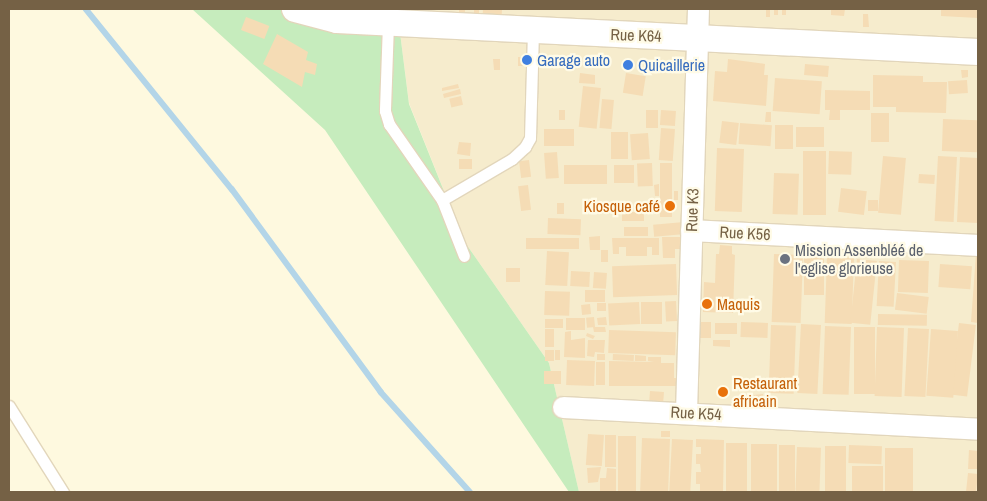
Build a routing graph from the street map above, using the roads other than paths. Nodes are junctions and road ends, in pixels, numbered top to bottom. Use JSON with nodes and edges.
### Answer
{"nodes":[{"id":1,"x":295,"y":9,"type":"edge"},
{"id":2,"x":698,"y":9,"type":"edge"},
{"id":3,"x":388,"y":23,"type":"junction"},
{"id":4,"x":533,"y":31,"type":"junction"},
{"id":5,"x":698,"y":38,"type":"junction"},
{"id":6,"x":978,"y":52,"type":"edge"},
{"id":7,"x":442,"y":200,"type":"junction"},
{"id":8,"x":691,"y":230,"type":"junction"},
{"id":9,"x":978,"y":245,"type":"edge"},
{"id":10,"x":464,"y":256,"type":"dead end"},
{"id":11,"x":9,"y":406,"type":"edge"},
{"id":12,"x":563,"y":408,"type":"dead end"},
{"id":13,"x":686,"y":412,"type":"junction"},
{"id":14,"x":978,"y":429,"type":"edge"},
{"id":15,"x":61,"y":492,"type":"edge"}],
"edges":[{"from":1,"to":3,"type":"street","name":"Rue K64"},
{"from":2,"to":5,"type":"street","name":"Rue K3"},
{"from":3,"to":4,"type":"street","name":"Rue K64"},
{"from":3,"to":7,"type":"lane"},
{"from":4,"to":5,"type":"street","name":"Rue K64"},
{"from":4,"to":7,"type":"lane"},
{"from":5,"to":6,"type":"street","name":"Rue K64"},
{"from":5,"to":8,"type":"street","name":"Rue K3"},
{"from":7,"to":10,"type":"lane"},
{"from":8,"to":9,"type":"street","name":"Rue K56"},
{"from":8,"to":13,"type":"street","name":"Rue K3"},
{"from":11,"to":15,"type":"lane"},
{"from":12,"to":13,"type":"street","name":"Rue K54"},
{"from":13,"to":14,"type":"street","name":"Rue K54"}]}
